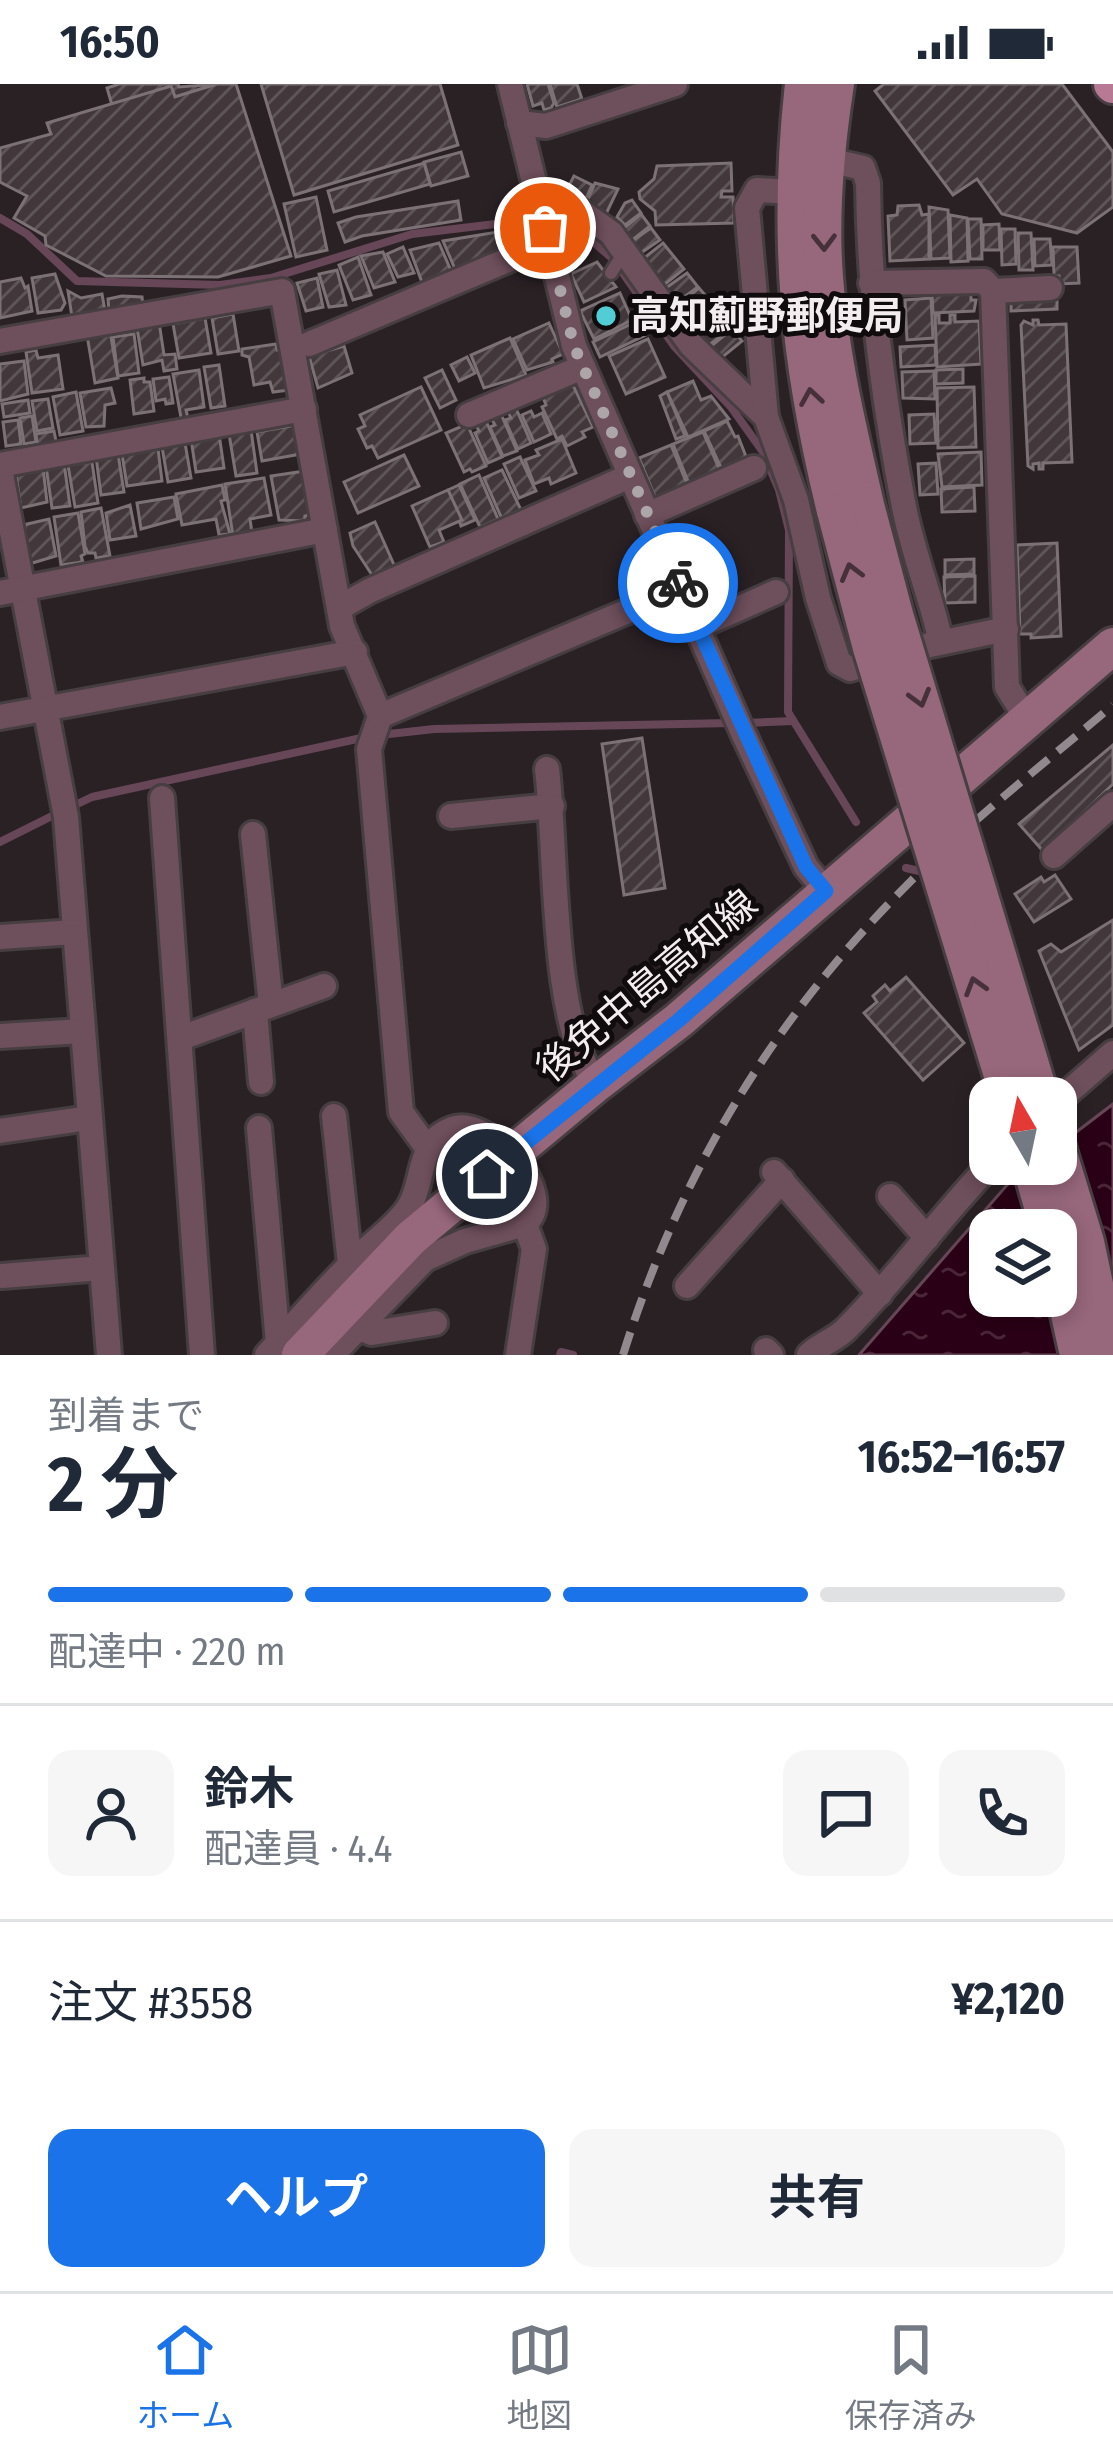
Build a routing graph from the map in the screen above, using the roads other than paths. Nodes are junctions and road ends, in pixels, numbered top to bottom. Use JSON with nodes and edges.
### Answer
{"nodes":[{"id":1,"x":510,"y":84,"type":"edge"},
{"id":2,"x":675,"y":84,"type":"edge"},
{"id":3,"x":803,"y":84,"type":"edge"},
{"id":4,"x":836,"y":84,"type":"edge"},
{"id":5,"x":519,"y":123,"type":"junction"},
{"id":6,"x":824,"y":159,"type":"junction"},
{"id":7,"x":793,"y":192,"type":"junction"},
{"id":8,"x":543,"y":219,"type":"junction"},
{"id":9,"x":626,"y":250,"type":"junction"},
{"id":10,"x":611,"y":272,"type":"dead end"},
{"id":11,"x":871,"y":283,"type":"junction"},
{"id":12,"x":1049,"y":288,"type":"dead end"},
{"id":13,"x":993,"y":291,"type":"junction"},
{"id":14,"x":0,"y":341,"type":"edge"},
{"id":15,"x":309,"y":344,"type":"dead end"},
{"id":16,"x":583,"y":367,"type":"junction"},
{"id":17,"x":304,"y":409,"type":"junction"},
{"id":18,"x":469,"y":415,"type":"dead end"},
{"id":19,"x":766,"y":417,"type":"junction"},
{"id":20,"x":0,"y":467,"type":"edge"},
{"id":21,"x":754,"y":468,"type":"dead end"},
{"id":22,"x":630,"y":476,"type":"junction"},
{"id":23,"x":850,"y":508,"type":"junction"},
{"id":24,"x":647,"y":514,"type":"junction"},
{"id":25,"x":325,"y":530,"type":"junction"},
{"id":26,"x":680,"y":589,"type":"junction"},
{"id":27,"x":12,"y":591,"type":"edge"},
{"id":28,"x":776,"y":592,"type":"dead end"},
{"id":29,"x":339,"y":608,"type":"junction"},
{"id":30,"x":697,"y":627,"type":"junction"},
{"id":31,"x":1006,"y":629,"type":"junction"},
{"id":32,"x":941,"y":642,"type":"junction"},
{"id":33,"x":1113,"y":646,"type":"edge"},
{"id":34,"x":355,"y":652,"type":"junction"},
{"id":35,"x":46,"y":709,"type":"junction"},
{"id":36,"x":0,"y":717,"type":"edge"},
{"id":37,"x":1028,"y":719,"type":"junction"},
{"id":38,"x":374,"y":730,"type":"junction"},
{"id":39,"x":547,"y":770,"type":"dead end"},
{"id":40,"x":162,"y":798,"type":"dead end"},
{"id":41,"x":1113,"y":804,"type":"edge"},
{"id":42,"x":551,"y":806,"type":"junction"},
{"id":43,"x":451,"y":816,"type":"dead end"},
{"id":44,"x":253,"y":834,"type":"dead end"},
{"id":45,"x":1054,"y":856,"type":"dead end"},
{"id":46,"x":826,"y":891,"type":"junction"},
{"id":47,"x":75,"y":932,"type":"junction"},
{"id":48,"x":0,"y":938,"type":"edge"},
{"id":49,"x":324,"y":986,"type":"dead end"},
{"id":50,"x":263,"y":1008,"type":"junction"},
{"id":51,"x":83,"y":1031,"type":"junction"},
{"id":52,"x":0,"y":1036,"type":"edge"},
{"id":53,"x":182,"y":1038,"type":"junction"},
{"id":54,"x":1113,"y":1053,"type":"edge"},
{"id":55,"x":1004,"y":1077,"type":"edge"},
{"id":56,"x":1035,"y":1077,"type":"edge"},
{"id":57,"x":261,"y":1082,"type":"dead end"},
{"id":58,"x":596,"y":1084,"type":"junction"},
{"id":59,"x":1077,"y":1085,"type":"edge"},
{"id":60,"x":334,"y":1116,"type":"dead end"},
{"id":61,"x":89,"y":1118,"type":"junction"},
{"id":62,"x":259,"y":1128,"type":"dead end"},
{"id":63,"x":0,"y":1131,"type":"edge"},
{"id":64,"x":428,"y":1149,"type":"junction"},
{"id":65,"x":510,"y":1156,"type":"junction"},
{"id":66,"x":973,"y":1185,"type":"edge"},
{"id":67,"x":1069,"y":1185,"type":"edge"},
{"id":68,"x":890,"y":1196,"type":"dead end"},
{"id":69,"x":525,"y":1224,"type":"junction"},
{"id":70,"x":927,"y":1238,"type":"junction"},
{"id":71,"x":350,"y":1264,"type":"junction"},
{"id":72,"x":101,"y":1268,"type":"junction"},
{"id":73,"x":2,"y":1276,"type":"edge"},
{"id":74,"x":687,"y":1286,"type":"dead end"},
{"id":75,"x":880,"y":1294,"type":"junction"},
{"id":76,"x":1070,"y":1317,"type":"edge"},
{"id":77,"x":436,"y":1323,"type":"dead end"},
{"id":78,"x":357,"y":1327,"type":"junction"},
{"id":79,"x":282,"y":1351,"type":"edge"},
{"id":80,"x":109,"y":1355,"type":"edge"},
{"id":81,"x":202,"y":1355,"type":"edge"},
{"id":82,"x":332,"y":1355,"type":"edge"},
{"id":83,"x":518,"y":1355,"type":"edge"},
{"id":84,"x":808,"y":1355,"type":"edge"},
{"id":85,"x":1078,"y":1355,"type":"edge"},
{"id":86,"x":1110,"y":1355,"type":"edge"}],
"edges":[{"from":1,"to":5,"type":"street"},
{"from":2,"to":5,"type":"street"},
{"from":3,"to":7,"type":"street"},
{"from":4,"to":6,"type":"street"},
{"from":5,"to":8,"type":"street"},
{"from":6,"to":11,"type":"street"},
{"from":6,"to":23,"type":"street","one_way":true},
{"from":7,"to":19,"type":"street"},
{"from":23,"to":7,"type":"street","one_way":true},
{"from":8,"to":9,"type":"street"},
{"from":8,"to":15,"type":"street"},
{"from":8,"to":16,"type":"street"},
{"from":9,"to":10,"type":"lane"},
{"from":9,"to":19,"type":"street"},
{"from":11,"to":13,"type":"street"},
{"from":11,"to":32,"type":"street"},
{"from":12,"to":13,"type":"street"},
{"from":13,"to":31,"type":"street"},
{"from":14,"to":17,"type":"street"},
{"from":16,"to":18,"type":"street"},
{"from":16,"to":22,"type":"street"},
{"from":17,"to":20,"type":"street"},
{"from":17,"to":25,"type":"street"},
{"from":19,"to":32,"type":"street"},
{"from":20,"to":27,"type":"street"},
{"from":21,"to":24,"type":"street"},
{"from":22,"to":24,"type":"street"},
{"from":22,"to":29,"type":"street"},
{"from":55,"to":23,"type":"street","one_way":true,"bridge":true},
{"from":23,"to":56,"type":"street","one_way":true,"bridge":true},
{"from":24,"to":26,"type":"street"},
{"from":25,"to":27,"type":"street"},
{"from":25,"to":29,"type":"street"},
{"from":26,"to":30,"type":"street"},
{"from":26,"to":38,"type":"street"},
{"from":27,"to":35,"type":"street"},
{"from":28,"to":30,"type":"street"},
{"from":29,"to":34,"type":"street"},
{"from":30,"to":46,"type":"street"},
{"from":31,"to":32,"type":"street"},
{"from":31,"to":37,"type":"street"},
{"from":33,"to":37,"type":"street","name":"後免中島高知線"},
{"from":34,"to":35,"type":"street"},
{"from":34,"to":38,"type":"street"},
{"from":35,"to":36,"type":"street"},
{"from":35,"to":47,"type":"street"},
{"from":37,"to":46,"type":"street","name":"後免中島高知線"},
{"from":38,"to":64,"type":"street"},
{"from":39,"to":42,"type":"street"},
{"from":40,"to":53,"type":"street"},
{"from":41,"to":45,"type":"street"},
{"from":42,"to":43,"type":"street"},
{"from":42,"to":58,"type":"street"},
{"from":44,"to":50,"type":"street"},
{"from":46,"to":58,"type":"street","name":"後免中島高知線"},
{"from":47,"to":48,"type":"street"},
{"from":47,"to":51,"type":"street"},
{"from":49,"to":50,"type":"street"},
{"from":50,"to":53,"type":"street"},
{"from":50,"to":57,"type":"street"},
{"from":51,"to":52,"type":"street"},
{"from":51,"to":61,"type":"street"},
{"from":53,"to":81,"type":"street"},
{"from":54,"to":59,"type":"street"},
{"from":58,"to":65,"type":"street","name":"後免中島高知線"},
{"from":60,"to":71,"type":"street"},
{"from":61,"to":63,"type":"street"},
{"from":61,"to":72,"type":"street"},
{"from":62,"to":79,"type":"street"},
{"from":64,"to":65,"type":"street"},
{"from":64,"to":71,"type":"street"},
{"from":65,"to":69,"type":"street"},
{"from":65,"to":79,"type":"street","name":"後免中島高知線"},
{"from":66,"to":70,"type":"street"},
{"from":67,"to":86,"type":"street"},
{"from":68,"to":70,"type":"street"},
{"from":69,"to":78,"type":"street"},
{"from":69,"to":83,"type":"street"},
{"from":70,"to":75,"type":"street"},
{"from":71,"to":79,"type":"street"},
{"from":72,"to":73,"type":"street"},
{"from":72,"to":80,"type":"street"},
{"from":74,"to":75,"type":"street"},
{"from":75,"to":84,"type":"street"},
{"from":76,"to":85,"type":"street"},
{"from":77,"to":78,"type":"street"},
{"from":78,"to":82,"type":"street"}]}
